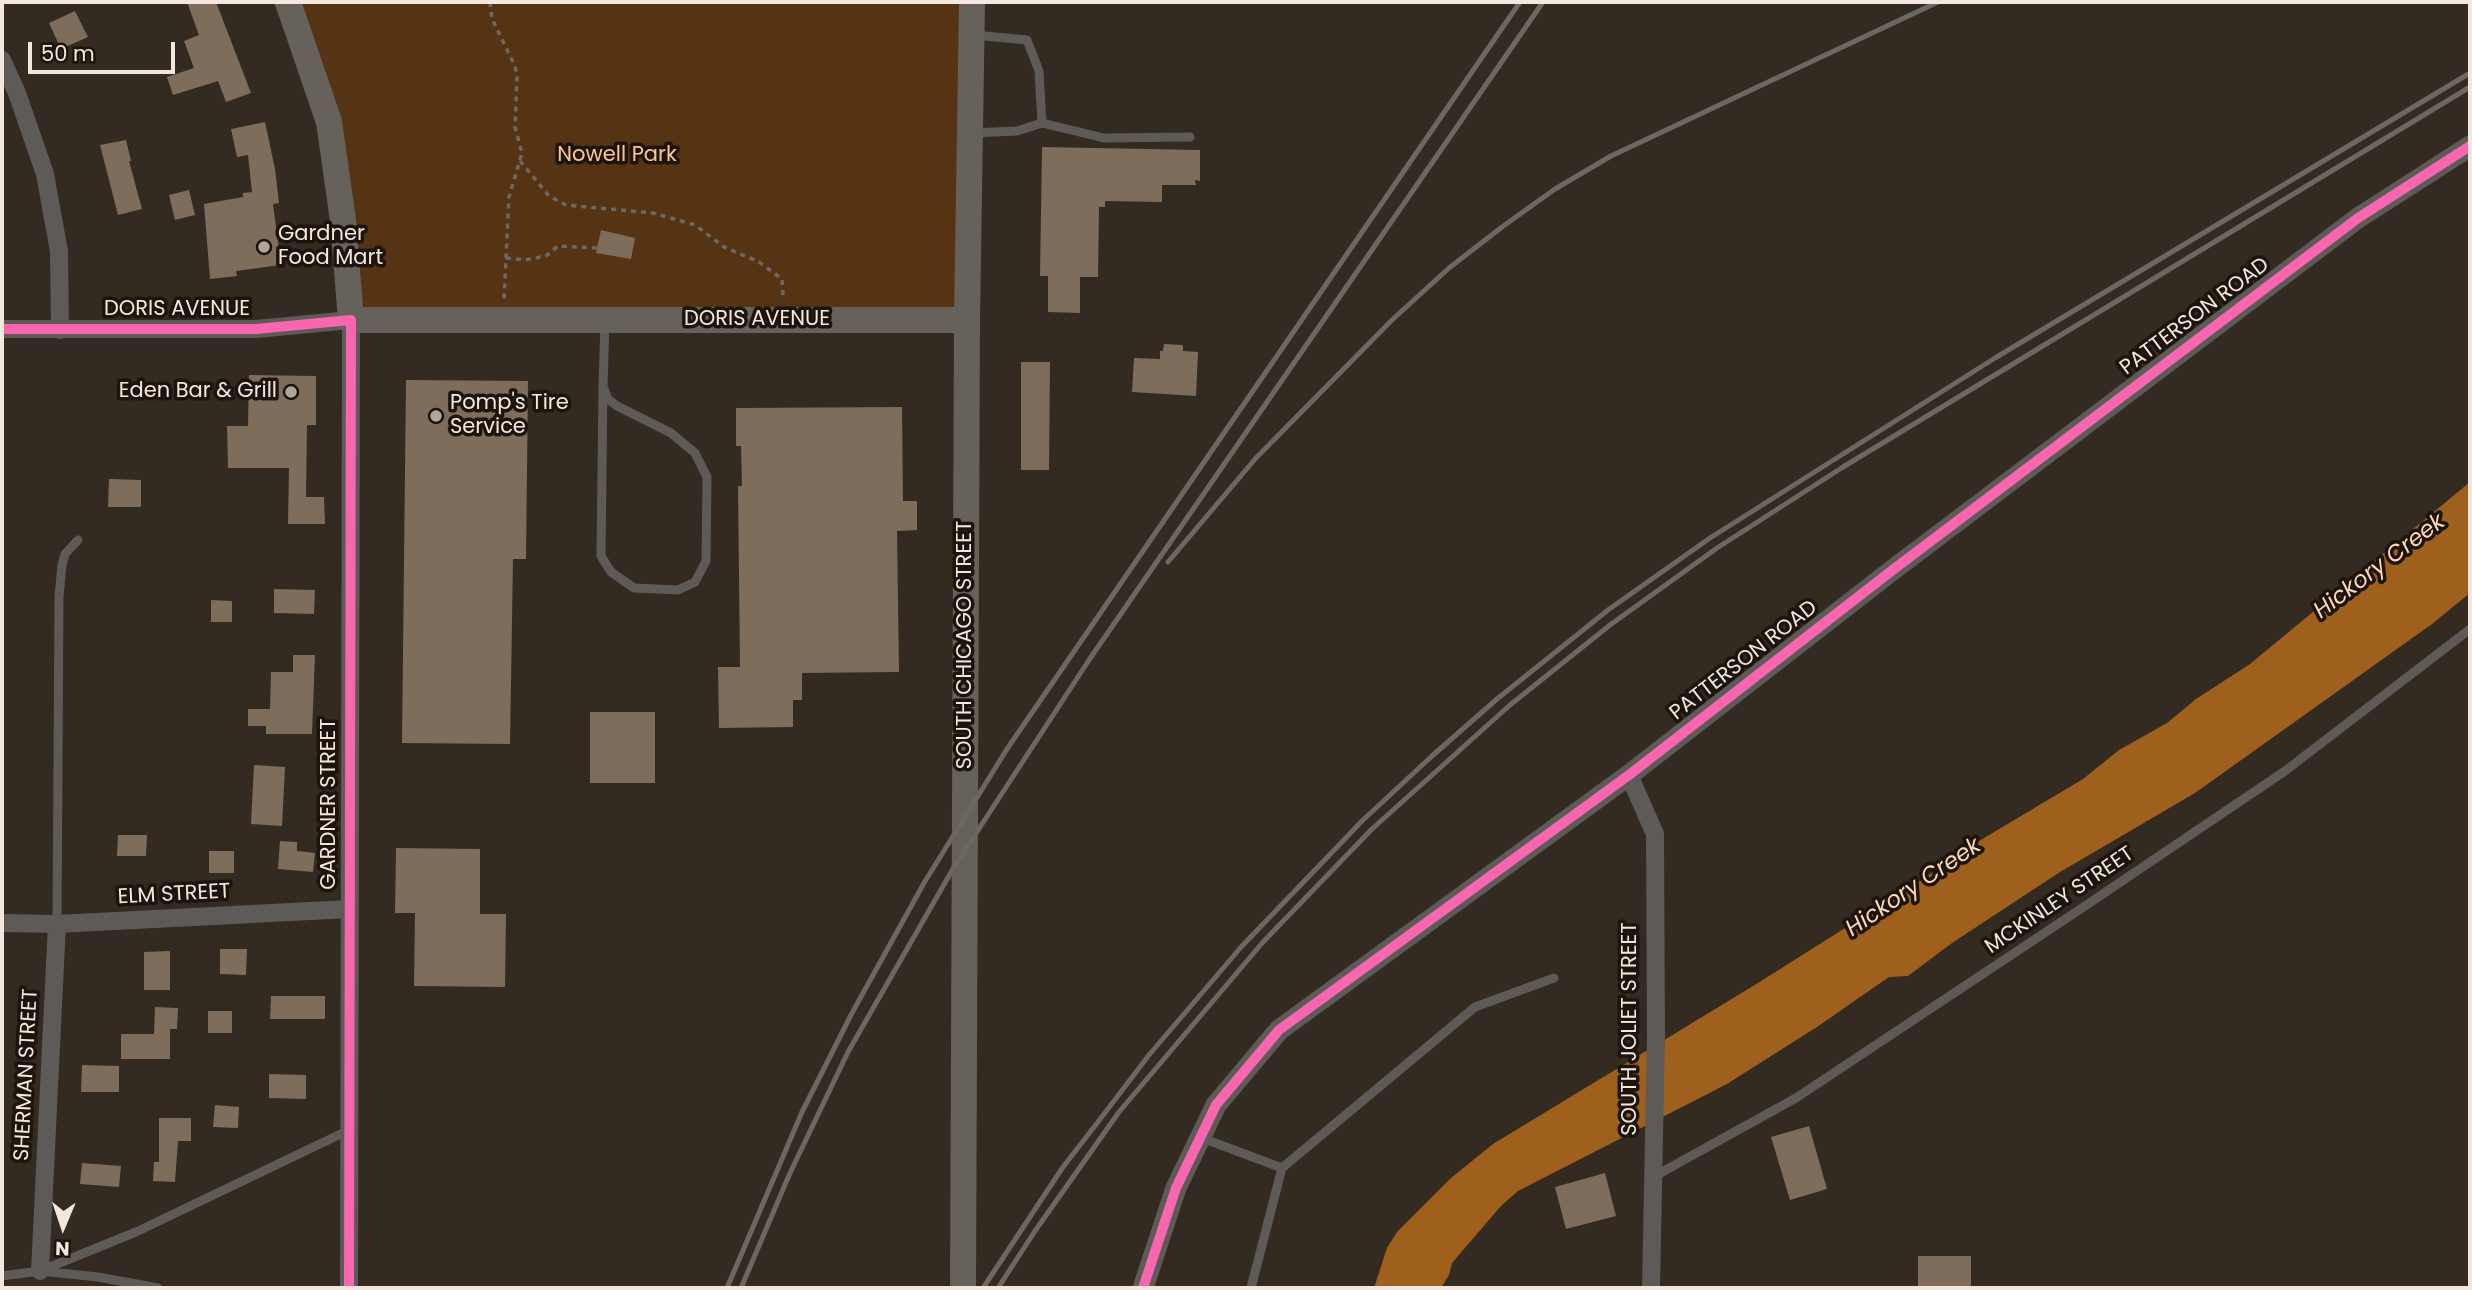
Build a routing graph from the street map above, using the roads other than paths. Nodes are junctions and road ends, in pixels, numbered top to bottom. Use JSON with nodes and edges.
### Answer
{"nodes":[{"id":1,"x":288,"y":2,"type":"edge"},
{"id":2,"x":972,"y":2,"type":"edge"},
{"id":3,"x":972,"y":35,"type":"junction"},
{"id":4,"x":2,"y":60,"type":"edge"},
{"id":5,"x":1042,"y":123,"type":"junction"},
{"id":6,"x":970,"y":133,"type":"junction"},
{"id":7,"x":1190,"y":137,"type":"dead end"},
{"id":8,"x":2470,"y":146,"type":"edge"},
{"id":9,"x":351,"y":320,"type":"junction"},
{"id":10,"x":605,"y":320,"type":"junction"},
{"id":11,"x":967,"y":320,"type":"junction"},
{"id":12,"x":2,"y":329,"type":"edge"},
{"id":13,"x":60,"y":330,"type":"junction"},
{"id":14,"x":603,"y":386,"type":"junction"},
{"id":15,"x":78,"y":540,"type":"dead end"},
{"id":16,"x":2470,"y":629,"type":"edge"},
{"id":17,"x":1629,"y":775,"type":"junction"},
{"id":18,"x":349,"y":909,"type":"junction"},
{"id":19,"x":2,"y":923,"type":"edge"},
{"id":20,"x":57,"y":924,"type":"junction"},
{"id":21,"x":1554,"y":978,"type":"dead end"},
{"id":22,"x":349,"y":1130,"type":"junction"},
{"id":23,"x":1200,"y":1137,"type":"junction"},
{"id":24,"x":1282,"y":1168,"type":"junction"},
{"id":25,"x":1653,"y":1178,"type":"junction"},
{"id":26,"x":40,"y":1271,"type":"junction"},
{"id":27,"x":2,"y":1276,"type":"edge"},
{"id":28,"x":158,"y":1288,"type":"edge"},
{"id":29,"x":349,"y":1288,"type":"edge"},
{"id":30,"x":963,"y":1288,"type":"edge"},
{"id":31,"x":1143,"y":1288,"type":"edge"},
{"id":32,"x":1251,"y":1288,"type":"edge"},
{"id":33,"x":1651,"y":1288,"type":"edge"}],
"edges":[{"from":1,"to":9,"type":"main road","name":"GARDNER STREET"},
{"from":2,"to":3,"type":"main road","name":"SOUTH CHICAGO STREET"},
{"from":3,"to":5,"type":"lane"},
{"from":3,"to":6,"type":"main road","name":"SOUTH CHICAGO STREET"},
{"from":4,"to":13,"type":"street"},
{"from":5,"to":6,"type":"lane"},
{"from":5,"to":7,"type":"lane"},
{"from":6,"to":11,"type":"main road","name":"SOUTH CHICAGO STREET"},
{"from":8,"to":17,"type":"street","name":"PATTERSON ROAD"},
{"from":9,"to":10,"type":"main road","name":"DORIS AVENUE"},
{"from":9,"to":13,"type":"street","name":"DORIS AVENUE"},
{"from":9,"to":18,"type":"street","name":"GARDNER STREET"},
{"from":10,"to":11,"type":"main road","name":"DORIS AVENUE"},
{"from":10,"to":14,"type":"lane"},
{"from":11,"to":30,"type":"main road","name":"SOUTH CHICAGO STREET"},
{"from":12,"to":13,"type":"street","name":"DORIS AVENUE"},
{"from":14,"to":14,"type":"lane"},
{"from":15,"to":20,"type":"lane"},
{"from":16,"to":25,"type":"lane","name":"MCKINLEY STREET"},
{"from":17,"to":23,"type":"street","name":"PATTERSON ROAD"},
{"from":17,"to":25,"type":"street","name":"SOUTH JOLIET STREET"},
{"from":18,"to":20,"type":"street","name":"ELM STREET"},
{"from":18,"to":22,"type":"street","name":"GARDNER STREET"},
{"from":19,"to":20,"type":"street","name":"ELM STREET"},
{"from":20,"to":26,"type":"street","name":"SHERMAN STREET"},
{"from":21,"to":24,"type":"lane"},
{"from":22,"to":26,"type":"lane"},
{"from":22,"to":29,"type":"street","name":"GARDNER STREET"},
{"from":23,"to":24,"type":"lane"},
{"from":23,"to":31,"type":"street","name":"PATTERSON ROAD"},
{"from":24,"to":32,"type":"lane"},
{"from":25,"to":33,"type":"street","name":"SOUTH JOLIET STREET"},
{"from":26,"to":27,"type":"lane"},
{"from":26,"to":28,"type":"lane"}]}
